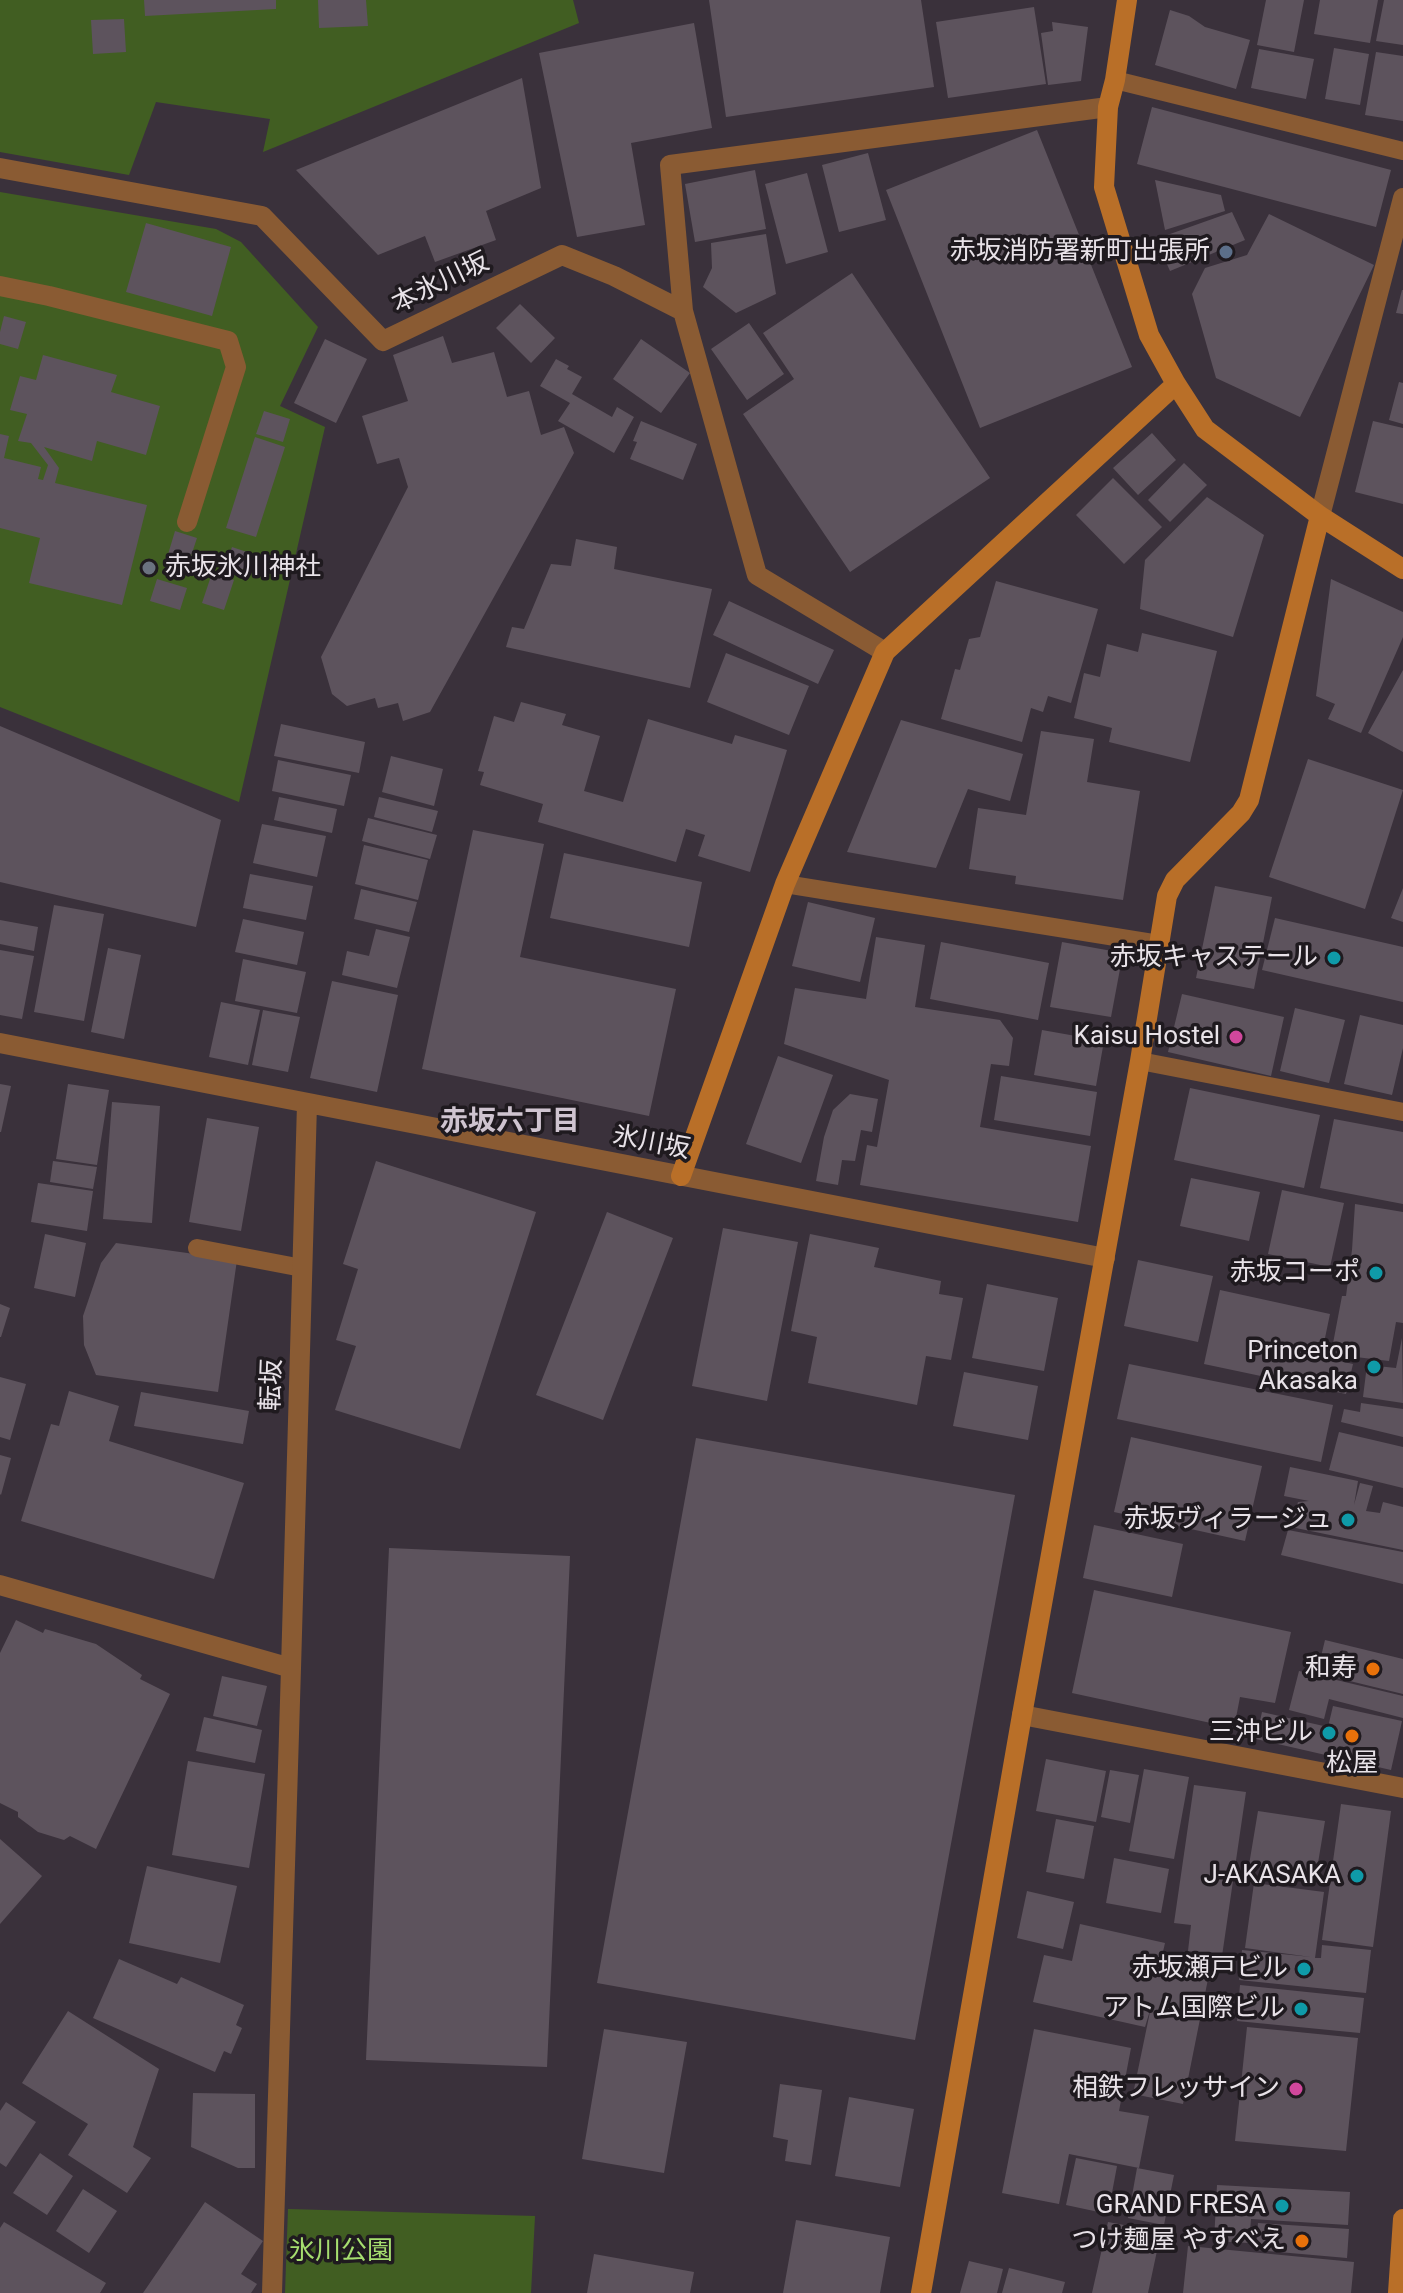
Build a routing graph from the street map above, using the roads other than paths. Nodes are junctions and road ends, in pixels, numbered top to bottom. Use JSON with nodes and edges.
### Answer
{"nodes":[{"id":1,"x":1127,"y":0,"type":"edge"},
{"id":2,"x":1115,"y":80,"type":"junction"},
{"id":3,"x":1108,"y":107,"type":"junction"},
{"id":4,"x":1403,"y":151,"type":"edge"},
{"id":5,"x":0,"y":168,"type":"edge"},
{"id":6,"x":1403,"y":198,"type":"edge"},
{"id":7,"x":0,"y":286,"type":"edge"},
{"id":8,"x":683,"y":311,"type":"junction"},
{"id":9,"x":1176,"y":384,"type":"junction"},
{"id":10,"x":1320,"y":516,"type":"junction"},
{"id":11,"x":187,"y":522,"type":"dead end"},
{"id":12,"x":1403,"y":569,"type":"edge"},
{"id":13,"x":885,"y":652,"type":"junction"},
{"id":14,"x":785,"y":884,"type":"junction"},
{"id":15,"x":1159,"y":944,"type":"junction"},
{"id":16,"x":0,"y":1043,"type":"edge"},
{"id":17,"x":1140,"y":1061,"type":"junction"},
{"id":18,"x":307,"y":1104,"type":"junction"},
{"id":19,"x":1403,"y":1112,"type":"edge"},
{"id":20,"x":681,"y":1176,"type":"junction"},
{"id":21,"x":197,"y":1248,"type":"dead end"},
{"id":22,"x":1105,"y":1258,"type":"junction"},
{"id":23,"x":302,"y":1268,"type":"junction"},
{"id":24,"x":0,"y":1585,"type":"edge"},
{"id":25,"x":291,"y":1668,"type":"junction"},
{"id":26,"x":1022,"y":1715,"type":"junction"},
{"id":27,"x":1403,"y":1788,"type":"edge"},
{"id":28,"x":1403,"y":2219,"type":"edge"},
{"id":29,"x":272,"y":2293,"type":"edge"},
{"id":30,"x":921,"y":2293,"type":"edge"},
{"id":31,"x":1398,"y":2293,"type":"edge"}],
"edges":[{"from":1,"to":2,"type":"street"},
{"from":2,"to":3,"type":"street"},
{"from":2,"to":4,"type":"lane"},
{"from":3,"to":8,"type":"street"},
{"from":3,"to":9,"type":"street"},
{"from":5,"to":8,"type":"street","name":"本氷川坂"},
{"from":6,"to":10,"type":"street"},
{"from":7,"to":11,"type":"street"},
{"from":8,"to":13,"type":"street"},
{"from":9,"to":10,"type":"street"},
{"from":9,"to":13,"type":"street"},
{"from":10,"to":12,"type":"street"},
{"from":10,"to":15,"type":"street"},
{"from":13,"to":14,"type":"street"},
{"from":14,"to":15,"type":"lane"},
{"from":14,"to":20,"type":"street"},
{"from":15,"to":17,"type":"street"},
{"from":16,"to":18,"type":"street","name":"氷川坂"},
{"from":17,"to":19,"type":"lane"},
{"from":17,"to":22,"type":"street"},
{"from":18,"to":20,"type":"street","name":"氷川坂"},
{"from":18,"to":23,"type":"street","name":"転坂"},
{"from":20,"to":22,"type":"street","name":"氷川坂"},
{"from":21,"to":23,"type":"lane"},
{"from":22,"to":26,"type":"street"},
{"from":23,"to":25,"type":"street","name":"転坂"},
{"from":24,"to":25,"type":"street"},
{"from":25,"to":29,"type":"street","name":"転坂"},
{"from":26,"to":27,"type":"street"},
{"from":26,"to":30,"type":"street"},
{"from":28,"to":31,"type":"street"}]}
